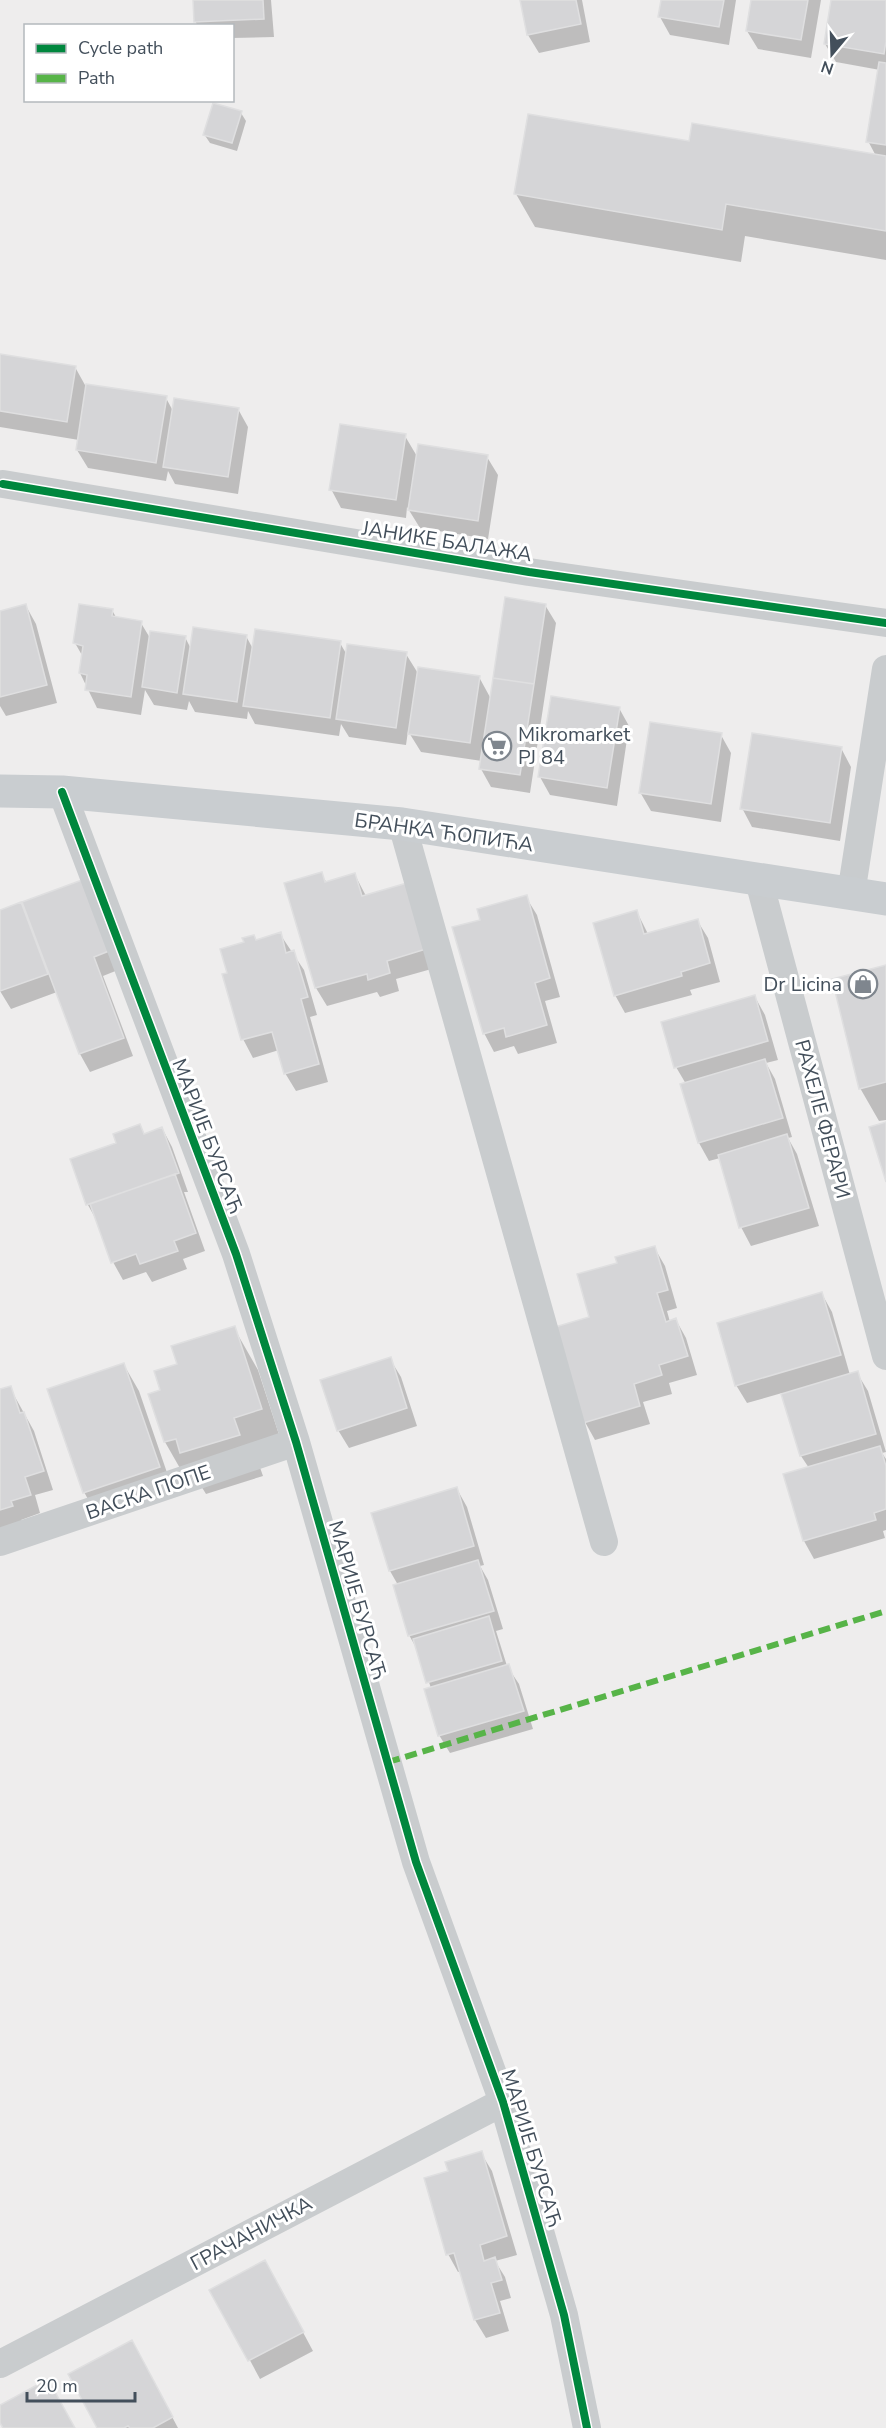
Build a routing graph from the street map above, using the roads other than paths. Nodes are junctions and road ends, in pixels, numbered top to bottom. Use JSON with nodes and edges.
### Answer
{"nodes":[{"id":1,"x":3,"y":484,"type":"dead end"},
{"id":2,"x":886,"y":623,"type":"edge"},
{"id":3,"x":886,"y":669,"type":"edge"},
{"id":4,"x":0,"y":790,"type":"edge"},
{"id":5,"x":62,"y":792,"type":"junction"},
{"id":6,"x":402,"y":824,"type":"junction"},
{"id":7,"x":759,"y":881,"type":"junction"},
{"id":8,"x":851,"y":894,"type":"junction"},
{"id":9,"x":886,"y":899,"type":"edge"},
{"id":10,"x":886,"y":1356,"type":"edge"},
{"id":11,"x":296,"y":1442,"type":"junction"},
{"id":12,"x":0,"y":1542,"type":"edge"},
{"id":13,"x":604,"y":1542,"type":"dead end"},
{"id":14,"x":503,"y":2102,"type":"junction"},
{"id":15,"x":0,"y":2364,"type":"edge"},
{"id":16,"x":586,"y":2428,"type":"edge"}],
"edges":[{"from":1,"to":2,"type":"street","name":"ЈАНИКЕ БАЛАЖА"},
{"from":3,"to":8,"type":"street"},
{"from":4,"to":5,"type":"street","name":"БРАНКА ЋОПИЋА"},
{"from":5,"to":6,"type":"street","name":"БРАНКА ЋОПИЋА"},
{"from":5,"to":11,"type":"street","name":"МАРИЈЕ БУРСАЋ"},
{"from":6,"to":7,"type":"street","name":"БРАНКА ЋОПИЋА"},
{"from":6,"to":13,"type":"street"},
{"from":7,"to":8,"type":"street","name":"БРАНКА ЋОПИЋА"},
{"from":7,"to":10,"type":"street","name":"РАХЕЛЕ ФЕРАРИ"},
{"from":8,"to":9,"type":"street","name":"БРАНКА ЋОПИЋА"},
{"from":11,"to":12,"type":"street","name":"ВАСКА ПОПЕ"},
{"from":11,"to":14,"type":"street","name":"МАРИЈЕ БУРСАЋ"},
{"from":14,"to":15,"type":"street","name":"ГРАЧАНИЧКА"},
{"from":14,"to":16,"type":"street","name":"МАРИЈЕ БУРСАЋ"}]}
